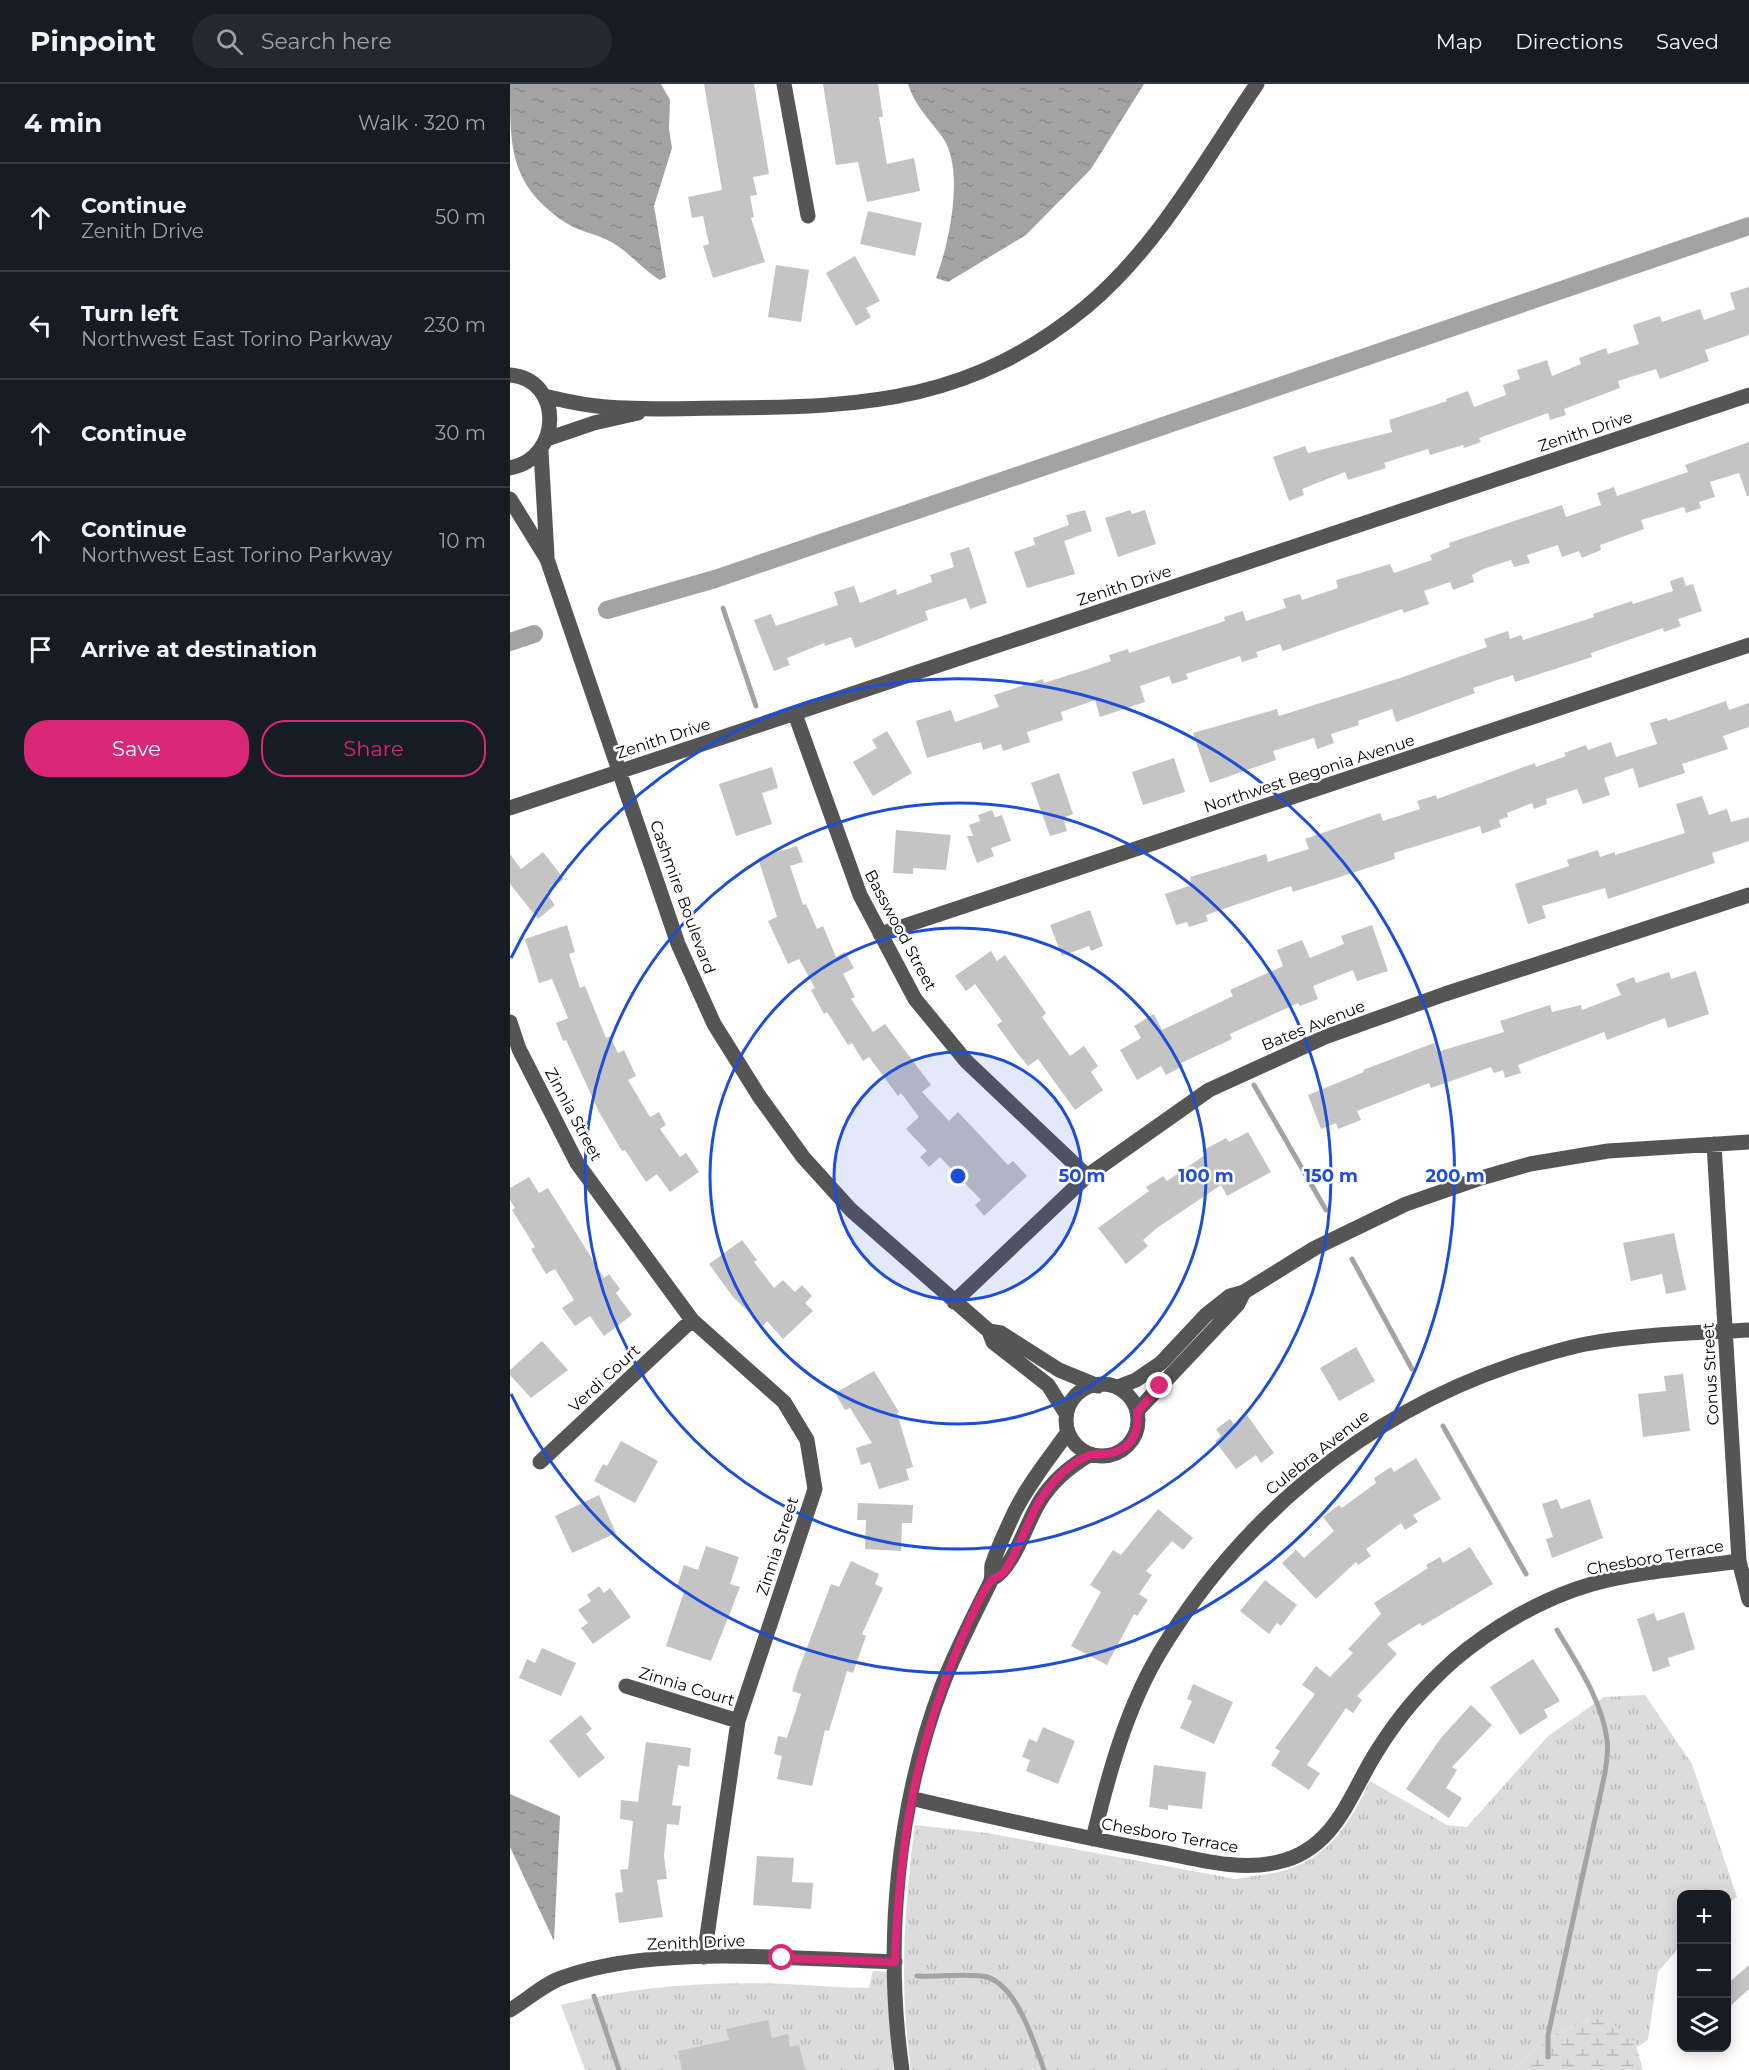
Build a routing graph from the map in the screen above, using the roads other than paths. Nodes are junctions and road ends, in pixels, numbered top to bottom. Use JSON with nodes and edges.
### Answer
{"nodes":[{"id":1,"x":784,"y":84,"type":"edge"},
{"id":2,"x":1257,"y":84,"type":"edge"},
{"id":3,"x":808,"y":216,"type":"dead end"},
{"id":4,"x":512,"y":373,"type":"edge"},
{"id":5,"x":1749,"y":395,"type":"edge"},
{"id":6,"x":544,"y":396,"type":"junction"},
{"id":7,"x":664,"y":408,"type":"junction"},
{"id":8,"x":544,"y":445,"type":"junction"},
{"id":9,"x":510,"y":468,"type":"edge"},
{"id":10,"x":510,"y":499,"type":"edge"},
{"id":11,"x":547,"y":559,"type":"junction"},
{"id":12,"x":1749,"y":645,"type":"edge"},
{"id":13,"x":795,"y":714,"type":"junction"},
{"id":14,"x":619,"y":771,"type":"junction"},
{"id":15,"x":510,"y":808,"type":"edge"},
{"id":16,"x":1749,"y":895,"type":"edge"},
{"id":17,"x":880,"y":934,"type":"junction"},
{"id":18,"x":510,"y":1022,"type":"edge"},
{"id":19,"x":515,"y":1051,"type":"edge"},
{"id":20,"x":1749,"y":1142,"type":"edge"},
{"id":21,"x":1714,"y":1144,"type":"junction"},
{"id":22,"x":1087,"y":1176,"type":"junction"},
{"id":23,"x":1244,"y":1292,"type":"junction"},
{"id":24,"x":954,"y":1302,"type":"junction"},
{"id":25,"x":692,"y":1320,"type":"junction"},
{"id":26,"x":1749,"y":1330,"type":"edge"},
{"id":27,"x":989,"y":1331,"type":"junction"},
{"id":28,"x":1726,"y":1331,"type":"junction"},
{"id":29,"x":1098,"y":1386,"type":"junction"},
{"id":30,"x":1118,"y":1387,"type":"junction"},
{"id":31,"x":1065,"y":1412,"type":"junction"},
{"id":32,"x":1137,"y":1412,"type":"junction"},
{"id":33,"x":1068,"y":1432,"type":"junction"},
{"id":34,"x":1092,"y":1454,"type":"junction"},
{"id":35,"x":540,"y":1462,"type":"dead end"},
{"id":36,"x":1739,"y":1561,"type":"junction"},
{"id":37,"x":992,"y":1579,"type":"junction"},
{"id":38,"x":1749,"y":1600,"type":"edge"},
{"id":39,"x":626,"y":1686,"type":"dead end"},
{"id":40,"x":738,"y":1721,"type":"junction"},
{"id":41,"x":910,"y":1798,"type":"junction"},
{"id":42,"x":1093,"y":1839,"type":"junction"},
{"id":43,"x":704,"y":1957,"type":"junction"},
{"id":44,"x":895,"y":1962,"type":"junction"},
{"id":45,"x":510,"y":2010,"type":"edge"},
{"id":46,"x":902,"y":2070,"type":"edge"}],
"edges":[{"from":1,"to":3,"type":"street"},
{"from":2,"to":7,"type":"street"},
{"from":4,"to":6,"type":"street"},
{"from":5,"to":13,"type":"street","name":"Zenith Drive"},
{"from":6,"to":7,"type":"street"},
{"from":6,"to":8,"type":"street","name":"Cashmire Boulevard"},
{"from":7,"to":8,"type":"street"},
{"from":8,"to":9,"type":"street"},
{"from":8,"to":11,"type":"street","name":"Cashmire Boulevard"},
{"from":10,"to":11,"type":"street","name":"Cashmire Boulevard"},
{"from":11,"to":14,"type":"street","name":"Cashmire Boulevard"},
{"from":12,"to":17,"type":"street","name":"Northwest Begonia Avenue"},
{"from":13,"to":14,"type":"street","name":"Zenith Drive"},
{"from":13,"to":17,"type":"street","name":"Basswood Street"},
{"from":14,"to":15,"type":"street","name":"Zenith Drive"},
{"from":14,"to":24,"type":"street","name":"Cashmire Boulevard"},
{"from":16,"to":22,"type":"street","name":"Bates Avenue"},
{"from":17,"to":22,"type":"street","name":"Basswood Street"},
{"from":18,"to":19,"type":"street","name":"Zinnia Street"},
{"from":19,"to":25,"type":"street","name":"Zinnia Street"},
{"from":20,"to":21,"type":"street"},
{"from":21,"to":23,"type":"street"},
{"from":21,"to":28,"type":"street","name":"Conus Street"},
{"from":22,"to":24,"type":"street","name":"Bates Avenue"},
{"from":23,"to":30,"type":"street"},
{"from":23,"to":32,"type":"street"},
{"from":24,"to":27,"type":"street","name":"Cashmire Boulevard"},
{"from":25,"to":35,"type":"street","name":"Verdi Court"},
{"from":25,"to":40,"type":"street","name":"Zinnia Street"},
{"from":26,"to":28,"type":"street","name":"Culebra Avenue"},
{"from":27,"to":29,"type":"street","name":"Cashmire Boulevard"},
{"from":27,"to":31,"type":"street","name":"Cashmire Boulevard"},
{"from":28,"to":36,"type":"street","name":"Conus Street"},
{"from":28,"to":42,"type":"street","name":"Culebra Avenue"},
{"from":29,"to":30,"type":"street"},
{"from":29,"to":31,"type":"street"},
{"from":30,"to":32,"type":"street"},
{"from":31,"to":33,"type":"street"},
{"from":32,"to":34,"type":"street"},
{"from":33,"to":34,"type":"street"},
{"from":33,"to":37,"type":"street"},
{"from":34,"to":37,"type":"street"},
{"from":36,"to":38,"type":"street","name":"Conus Street"},
{"from":36,"to":42,"type":"street","name":"Chesboro Terrace"},
{"from":37,"to":41,"type":"street"},
{"from":39,"to":40,"type":"street","name":"Zinnia Court"},
{"from":40,"to":43,"type":"street","name":"Zinnia Street"},
{"from":41,"to":42,"type":"street","name":"Chesboro Terrace"},
{"from":41,"to":44,"type":"street"},
{"from":43,"to":44,"type":"street","name":"Zenith Drive"},
{"from":43,"to":45,"type":"street","name":"Zenith Drive"},
{"from":44,"to":46,"type":"street"}]}
